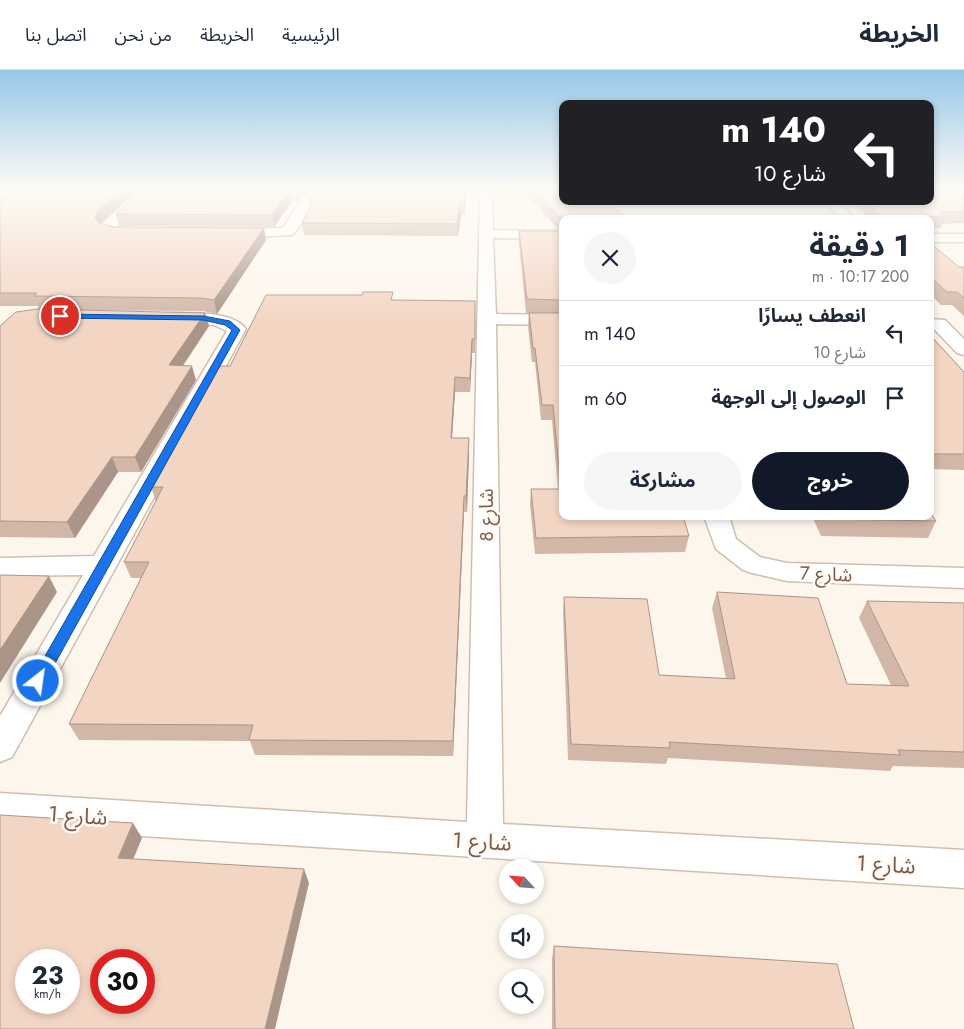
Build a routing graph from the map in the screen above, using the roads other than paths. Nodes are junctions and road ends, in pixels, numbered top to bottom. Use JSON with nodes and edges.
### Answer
{"nodes":[{"id":1,"x":147,"y":234,"type":"edge"},
{"id":2,"x":157,"y":234,"type":"edge"},
{"id":3,"x":217,"y":234,"type":"edge"},
{"id":4,"x":269,"y":234,"type":"edge"},
{"id":5,"x":486,"y":234,"type":"joint"},
{"id":6,"x":559,"y":234,"type":"edge"},
{"id":7,"x":934,"y":238,"type":"edge"},
{"id":8,"x":964,"y":238,"type":"edge"},
{"id":9,"x":156,"y":318,"type":"edge"},
{"id":10,"x":488,"y":319,"type":"junction"},
{"id":11,"x":559,"y":320,"type":"edge"},
{"id":12,"x":934,"y":324,"type":"edge"},
{"id":13,"x":964,"y":349,"type":"edge"},
{"id":14,"x":717,"y":520,"type":"edge"},
{"id":15,"x":104,"y":565,"type":"junction"},
{"id":16,"x":0,"y":567,"type":"edge"},
{"id":17,"x":964,"y":578,"type":"edge"},
{"id":18,"x":0,"y":747,"type":"edge"},
{"id":19,"x":0,"y":810,"type":"edge"},
{"id":20,"x":485,"y":841,"type":"junction"},
{"id":21,"x":964,"y":868,"type":"edge"}],
"edges":[{"from":1,"to":2,"type":"street"},
{"from":3,"to":4,"type":"street"},
{"from":5,"to":6,"type":"street"},
{"from":5,"to":10,"type":"street","name":"شارع 8"},
{"from":7,"to":8,"type":"street"},
{"from":9,"to":15,"type":"street"},
{"from":10,"to":11,"type":"street"},
{"from":10,"to":20,"type":"street","name":"شارع 8"},
{"from":12,"to":13,"type":"street"},
{"from":14,"to":17,"type":"street","name":"شارع 7"},
{"from":15,"to":16,"type":"street"},
{"from":15,"to":18,"type":"street"},
{"from":19,"to":20,"type":"street","name":"شارع 1"},
{"from":20,"to":21,"type":"street","name":"شارع 1"}]}
